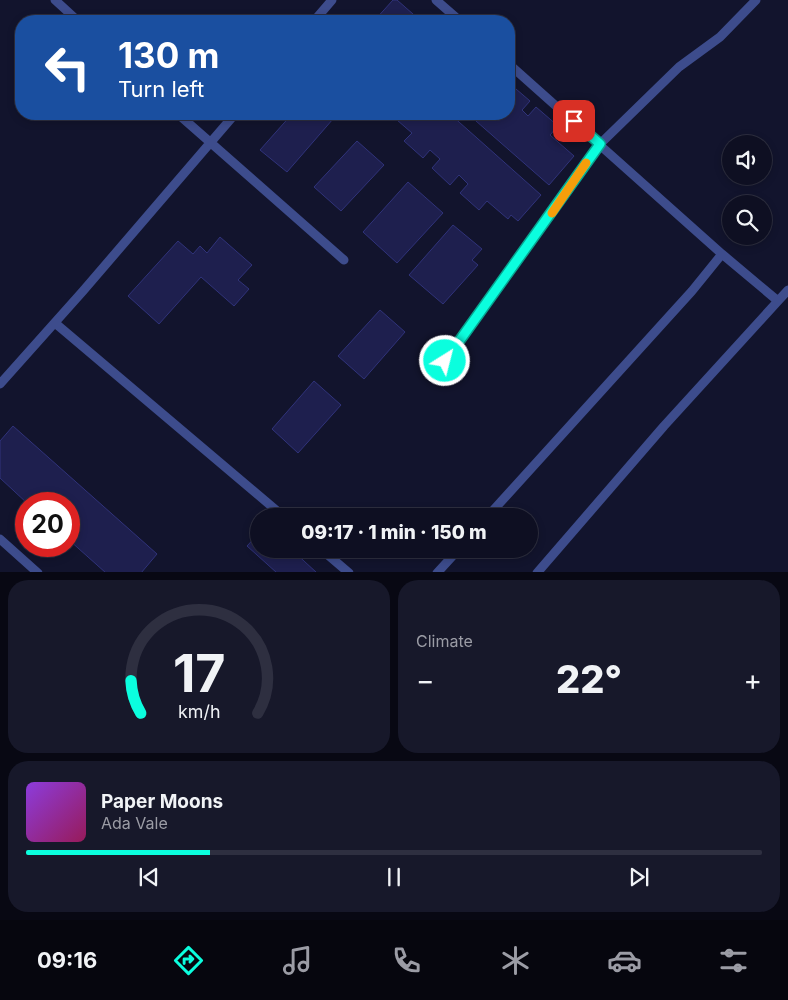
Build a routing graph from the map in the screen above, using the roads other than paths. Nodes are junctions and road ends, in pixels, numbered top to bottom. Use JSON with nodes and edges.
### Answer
{"nodes":[{"id":1,"x":55,"y":0,"type":"edge"},
{"id":2,"x":332,"y":0,"type":"edge"},
{"id":3,"x":436,"y":0,"type":"edge"},
{"id":4,"x":756,"y":0,"type":"edge"},
{"id":5,"x":71,"y":15,"type":"edge"},
{"id":6,"x":319,"y":15,"type":"edge"},
{"id":7,"x":453,"y":15,"type":"edge"},
{"id":8,"x":515,"y":69,"type":"edge"},
{"id":9,"x":185,"y":120,"type":"edge"},
{"id":10,"x":231,"y":120,"type":"edge"},
{"id":11,"x":211,"y":143,"type":"junction"},
{"id":12,"x":600,"y":144,"type":"junction"},
{"id":13,"x":722,"y":254,"type":"junction"},
{"id":14,"x":344,"y":260,"type":"dead end"},
{"id":15,"x":788,"y":290,"type":"edge"},
{"id":16,"x":778,"y":301,"type":"junction"},
{"id":17,"x":54,"y":323,"type":"junction"},
{"id":18,"x":445,"y":361,"type":"dead end"},
{"id":19,"x":0,"y":384,"type":"edge"},
{"id":20,"x":274,"y":508,"type":"edge"},
{"id":21,"x":495,"y":508,"type":"edge"},
{"id":22,"x":0,"y":539,"type":"edge"},
{"id":23,"x":332,"y":558,"type":"edge"},
{"id":24,"x":450,"y":558,"type":"edge"},
{"id":25,"x":38,"y":572,"type":"edge"},
{"id":26,"x":349,"y":572,"type":"edge"},
{"id":27,"x":437,"y":572,"type":"edge"},
{"id":28,"x":537,"y":572,"type":"edge"}],
"edges":[{"from":1,"to":5,"type":"lane"},
{"from":2,"to":6,"type":"lane"},
{"from":3,"to":7,"type":"lane"},
{"from":4,"to":12,"type":"lane"},
{"from":8,"to":12,"type":"lane"},
{"from":9,"to":11,"type":"lane"},
{"from":10,"to":11,"type":"lane"},
{"from":11,"to":14,"type":"lane"},
{"from":11,"to":17,"type":"lane"},
{"from":12,"to":13,"type":"lane"},
{"from":12,"to":18,"type":"lane"},
{"from":13,"to":16,"type":"lane"},
{"from":13,"to":21,"type":"lane"},
{"from":15,"to":16,"type":"lane"},
{"from":16,"to":28,"type":"lane"},
{"from":17,"to":19,"type":"lane"},
{"from":17,"to":20,"type":"lane"},
{"from":22,"to":25,"type":"lane"},
{"from":23,"to":26,"type":"lane"},
{"from":24,"to":27,"type":"lane"}]}
